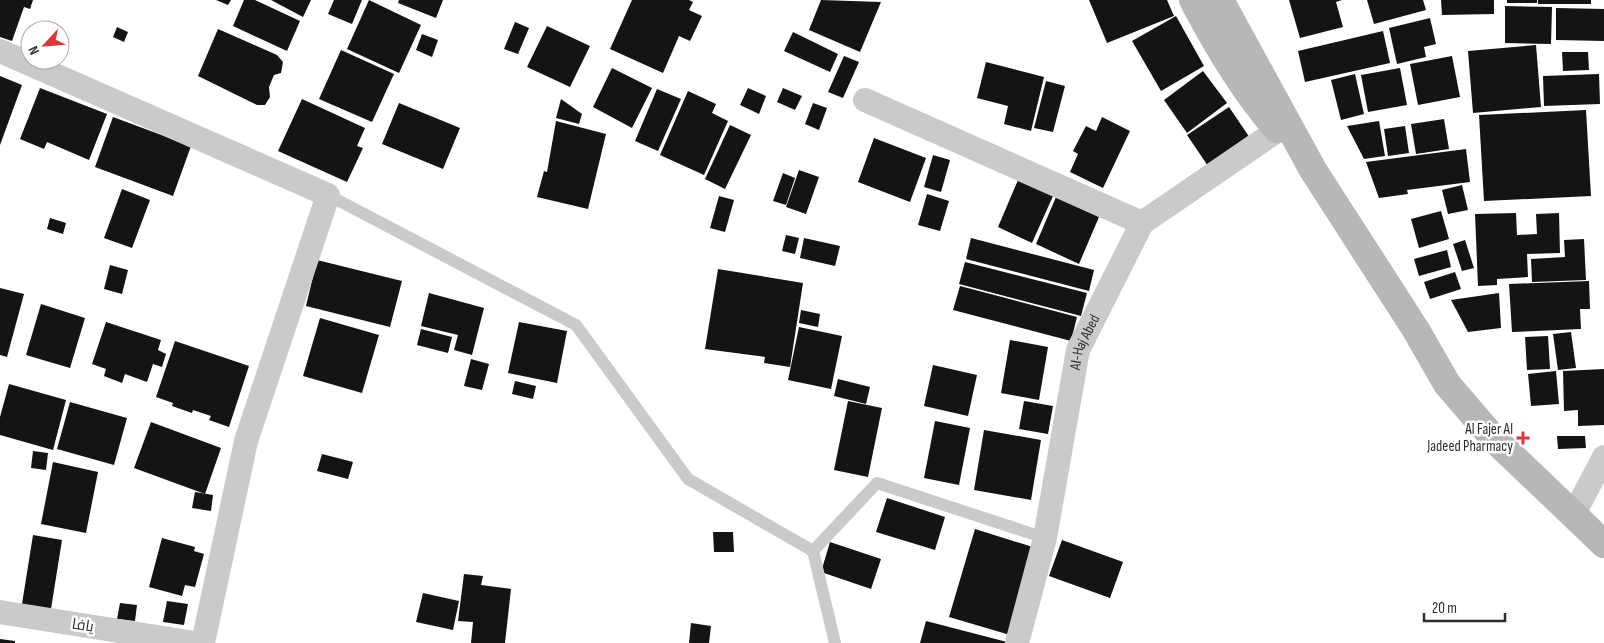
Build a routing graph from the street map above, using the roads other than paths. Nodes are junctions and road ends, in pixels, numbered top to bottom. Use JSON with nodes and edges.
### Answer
{"nodes":[{"id":1,"x":1193,"y":0,"type":"edge"},
{"id":2,"x":1220,"y":0,"type":"edge"},
{"id":3,"x":0,"y":51,"type":"edge"},
{"id":4,"x":865,"y":100,"type":"dead end"},
{"id":5,"x":1282,"y":126,"type":"junction"},
{"id":6,"x":328,"y":195,"type":"junction"},
{"id":7,"x":1142,"y":223,"type":"junction"},
{"id":8,"x":1604,"y":456,"type":"edge"},
{"id":9,"x":1574,"y":514,"type":"junction"},
{"id":10,"x":1044,"y":538,"type":"junction"},
{"id":11,"x":1604,"y":544,"type":"edge"},
{"id":12,"x":813,"y":551,"type":"junction"},
{"id":13,"x":0,"y":612,"type":"edge"},
{"id":14,"x":195,"y":643,"type":"edge"},
{"id":15,"x":202,"y":643,"type":"edge"},
{"id":16,"x":835,"y":643,"type":"edge"},
{"id":17,"x":1017,"y":643,"type":"edge"}],
"edges":[{"from":1,"to":5,"type":"main road"},
{"from":2,"to":5,"type":"main road"},
{"from":3,"to":6,"type":"street"},
{"from":4,"to":7,"type":"street"},
{"from":5,"to":7,"type":"street","name":"Al-Haj Abed"},
{"from":5,"to":9,"type":"main road"},
{"from":6,"to":12,"type":"lane"},
{"from":6,"to":15,"type":"street"},
{"from":7,"to":10,"type":"street","name":"Al-Haj Abed"},
{"from":8,"to":9,"type":"street"},
{"from":9,"to":11,"type":"main road"},
{"from":10,"to":12,"type":"lane"},
{"from":10,"to":17,"type":"street","name":"Al-Haj Abed"},
{"from":12,"to":16,"type":"lane"},
{"from":13,"to":14,"type":"street","name":"يافا"}]}
